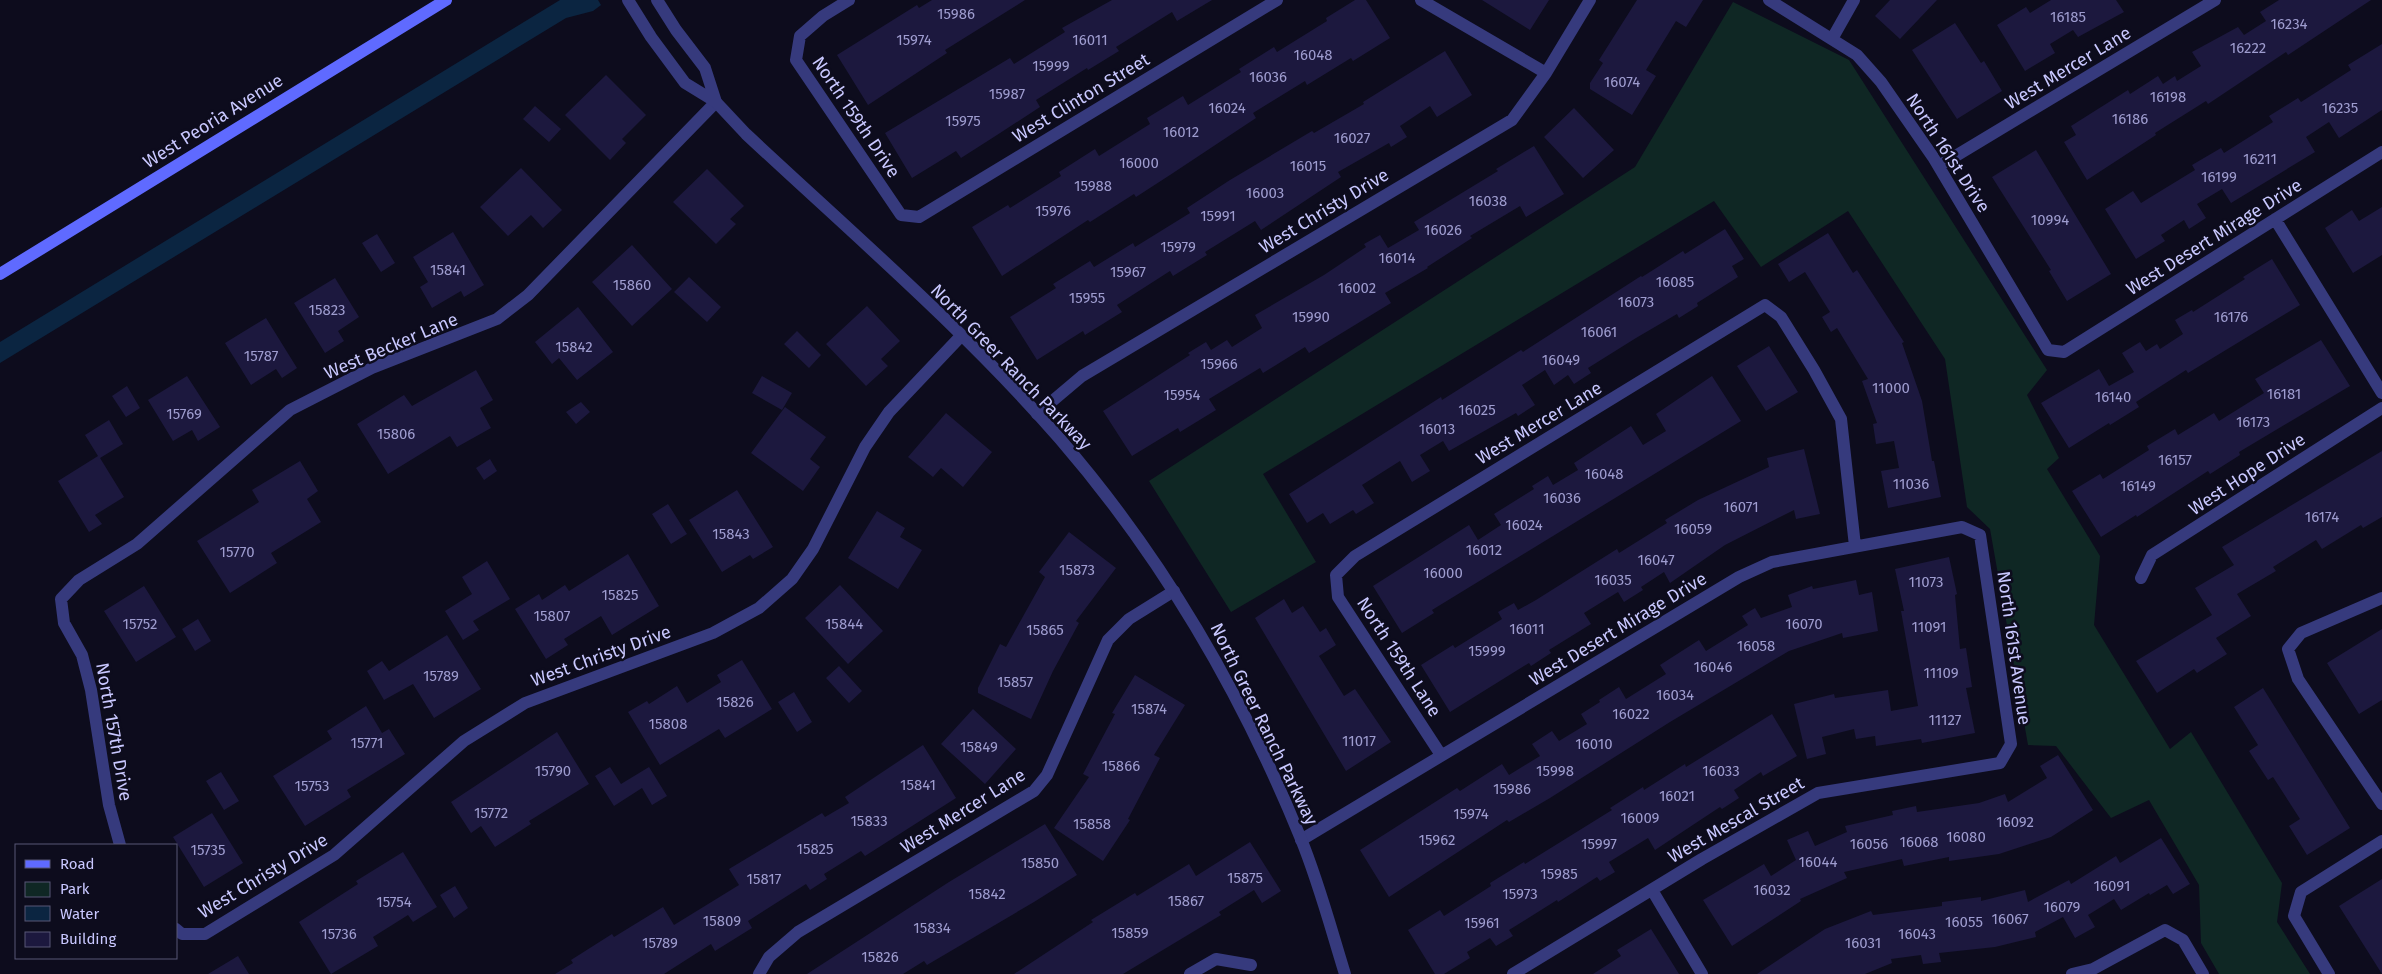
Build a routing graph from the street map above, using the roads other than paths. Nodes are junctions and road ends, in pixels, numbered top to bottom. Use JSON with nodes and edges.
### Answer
{"nodes":[{"id":1,"x":446,"y":0,"type":"edge"},
{"id":2,"x":628,"y":0,"type":"edge"},
{"id":3,"x":657,"y":0,"type":"edge"},
{"id":4,"x":849,"y":0,"type":"edge"},
{"id":5,"x":1276,"y":0,"type":"edge"},
{"id":6,"x":1421,"y":0,"type":"edge"},
{"id":7,"x":1590,"y":0,"type":"edge"},
{"id":8,"x":1768,"y":0,"type":"edge"},
{"id":9,"x":1854,"y":0,"type":"edge"},
{"id":10,"x":2215,"y":0,"type":"edge"},
{"id":11,"x":1832,"y":39,"type":"junction"},
{"id":12,"x":1546,"y":73,"type":"junction"},
{"id":13,"x":716,"y":102,"type":"junction"},
{"id":14,"x":2382,"y":152,"type":"edge"},
{"id":15,"x":1939,"y":166,"type":"junction"},
{"id":16,"x":901,"y":215,"type":"joint"},
{"id":17,"x":2275,"y":219,"type":"junction"},
{"id":18,"x":0,"y":274,"type":"edge"},
{"id":19,"x":961,"y":336,"type":"junction"},
{"id":20,"x":2064,"y":352,"type":"joint"},
{"id":21,"x":2382,"y":393,"type":"edge"},
{"id":22,"x":2382,"y":408,"type":"edge"},
{"id":23,"x":1037,"y":414,"type":"junction"},
{"id":24,"x":1980,"y":535,"type":"joint"},
{"id":25,"x":1855,"y":546,"type":"junction"},
{"id":26,"x":1336,"y":575,"type":"joint"},
{"id":27,"x":2141,"y":578,"type":"dead end"},
{"id":28,"x":1174,"y":591,"type":"junction"},
{"id":29,"x":2382,"y":598,"type":"edge"},
{"id":30,"x":61,"y":600,"type":"joint"},
{"id":31,"x":1441,"y":755,"type":"junction"},
{"id":32,"x":2000,"y":763,"type":"joint"},
{"id":33,"x":2382,"y":804,"type":"edge"},
{"id":34,"x":1301,"y":840,"type":"junction"},
{"id":35,"x":2382,"y":841,"type":"edge"},
{"id":36,"x":120,"y":844,"type":"edge"},
{"id":37,"x":1652,"y":890,"type":"junction"},
{"id":38,"x":179,"y":932,"type":"edge"},
{"id":39,"x":1251,"y":965,"type":"dead end"},
{"id":40,"x":759,"y":974,"type":"edge"},
{"id":41,"x":1190,"y":974,"type":"edge"},
{"id":42,"x":1345,"y":974,"type":"edge"},
{"id":43,"x":1513,"y":974,"type":"edge"},
{"id":44,"x":1702,"y":974,"type":"edge"},
{"id":45,"x":2072,"y":974,"type":"edge"},
{"id":46,"x":2203,"y":974,"type":"edge"},
{"id":47,"x":2329,"y":974,"type":"edge"}],
"edges":[{"from":1,"to":18,"type":"main road","name":"West Peoria Avenue"},
{"from":2,"to":13,"type":"street","name":"North Greer Ranch Parkway"},
{"from":3,"to":13,"type":"street","name":"North Greer Ranch Parkway"},
{"from":4,"to":16,"type":"street","name":"North 159th Drive"},
{"from":5,"to":16,"type":"street","name":"West Clinton Street"},
{"from":6,"to":12,"type":"street"},
{"from":7,"to":12,"type":"street","name":"West Christy Drive"},
{"from":8,"to":11,"type":"street","name":"North 161st Drive"},
{"from":9,"to":11,"type":"street"},
{"from":10,"to":15,"type":"street","name":"West Mercer Lane"},
{"from":11,"to":15,"type":"street","name":"North 161st Drive"},
{"from":12,"to":23,"type":"street","name":"West Christy Drive"},
{"from":13,"to":19,"type":"street","name":"North Greer Ranch Parkway"},
{"from":13,"to":30,"type":"street","name":"West Becker Lane"},
{"from":14,"to":17,"type":"street","name":"West Desert Mirage Drive"},
{"from":15,"to":20,"type":"street","name":"North 161st Drive"},
{"from":17,"to":20,"type":"street","name":"West Desert Mirage Drive"},
{"from":17,"to":21,"type":"street"},
{"from":19,"to":23,"type":"street","name":"North Greer Ranch Parkway"},
{"from":19,"to":38,"type":"street","name":"West Christy Drive"},
{"from":22,"to":27,"type":"street","name":"West Hope Drive"},
{"from":23,"to":28,"type":"street","name":"North Greer Ranch Parkway"},
{"from":24,"to":25,"type":"street","name":"West Desert Mirage Drive"},
{"from":24,"to":32,"type":"street","name":"North 161st Avenue"},
{"from":25,"to":26,"type":"street","name":"West Mercer Lane"},
{"from":25,"to":31,"type":"street","name":"West Desert Mirage Drive"},
{"from":26,"to":31,"type":"street","name":"North 159th Lane"},
{"from":28,"to":34,"type":"street","name":"North Greer Ranch Parkway"},
{"from":28,"to":40,"type":"street","name":"West Mercer Lane"},
{"from":29,"to":33,"type":"street"},
{"from":30,"to":36,"type":"street","name":"North 157th Drive"},
{"from":31,"to":34,"type":"street","name":"West Desert Mirage Drive"},
{"from":32,"to":37,"type":"street","name":"West Mescal Street"},
{"from":34,"to":42,"type":"street","name":"North Greer Ranch Parkway"},
{"from":35,"to":47,"type":"street"},
{"from":37,"to":43,"type":"street","name":"West Mescal Street"},
{"from":37,"to":44,"type":"street"},
{"from":39,"to":41,"type":"street"},
{"from":45,"to":46,"type":"street"}]}
